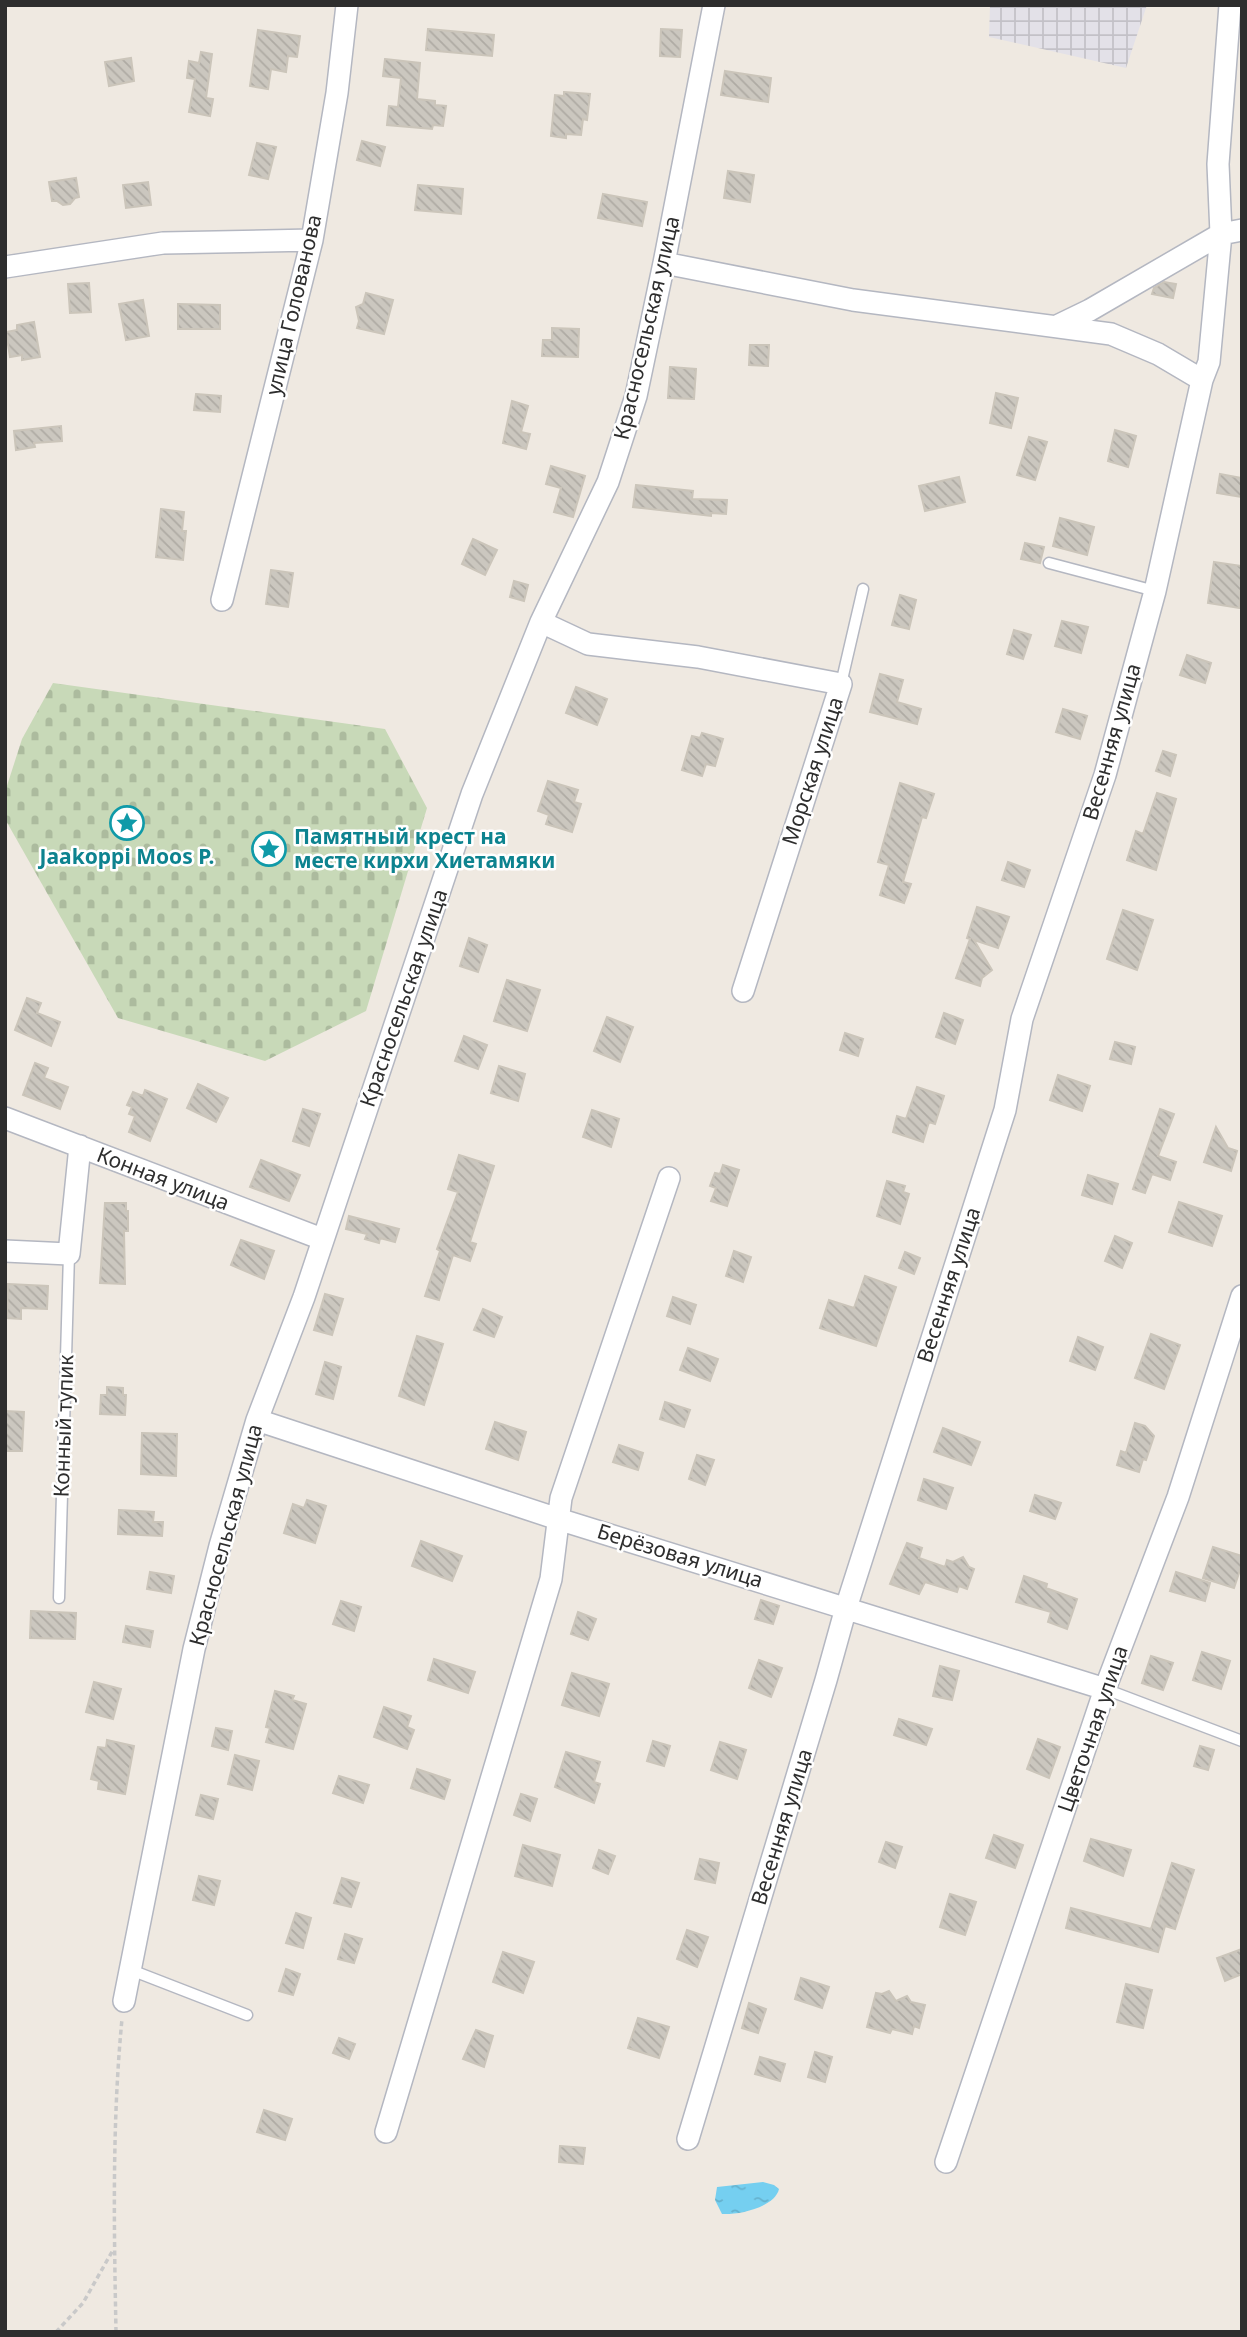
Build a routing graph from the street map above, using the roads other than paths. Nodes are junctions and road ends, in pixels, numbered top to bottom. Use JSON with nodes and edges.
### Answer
{"nodes":[{"id":1,"x":347,"y":5,"type":"edge"},
{"id":2,"x":714,"y":5,"type":"edge"},
{"id":3,"x":1230,"y":5,"type":"edge"},
{"id":4,"x":1231,"y":232,"type":"edge"},
{"id":5,"x":312,"y":240,"type":"junction"},
{"id":6,"x":664,"y":263,"type":"junction"},
{"id":7,"x":5,"y":267,"type":"edge"},
{"id":8,"x":1059,"y":325,"type":"junction"},
{"id":9,"x":1202,"y":380,"type":"junction"},
{"id":10,"x":1049,"y":563,"type":"dead end"},
{"id":11,"x":863,"y":589,"type":"dead end"},
{"id":12,"x":1155,"y":591,"type":"junction"},
{"id":13,"x":222,"y":600,"type":"dead end"},
{"id":14,"x":541,"y":622,"type":"junction"},
{"id":15,"x":841,"y":684,"type":"junction"},
{"id":16,"x":743,"y":991,"type":"dead end"},
{"id":17,"x":5,"y":1118,"type":"edge"},
{"id":18,"x":80,"y":1146,"type":"junction"},
{"id":19,"x":669,"y":1178,"type":"dead end"},
{"id":20,"x":321,"y":1239,"type":"junction"},
{"id":21,"x":5,"y":1251,"type":"edge"},
{"id":22,"x":69,"y":1254,"type":"junction"},
{"id":23,"x":1242,"y":1296,"type":"edge"},
{"id":24,"x":257,"y":1420,"type":"junction"},
{"id":25,"x":558,"y":1518,"type":"junction"},
{"id":26,"x":59,"y":1598,"type":"dead end"},
{"id":27,"x":846,"y":1608,"type":"junction"},
{"id":28,"x":1105,"y":1689,"type":"junction"},
{"id":29,"x":1242,"y":1741,"type":"edge"},
{"id":30,"x":131,"y":1970,"type":"junction"},
{"id":31,"x":124,"y":2001,"type":"road end"},
{"id":32,"x":247,"y":2015,"type":"dead end"},
{"id":33,"x":386,"y":2132,"type":"dead end"},
{"id":34,"x":688,"y":2139,"type":"dead end"},
{"id":35,"x":946,"y":2162,"type":"dead end"}],
"edges":[{"from":1,"to":5,"type":"street","name":"улица Голованова"},
{"from":2,"to":6,"type":"street","name":"Красносельская улица"},
{"from":3,"to":4,"type":"street","name":"Весенняя улица"},
{"from":4,"to":8,"type":"street"},
{"from":4,"to":9,"type":"street","name":"Весенняя улица"},
{"from":5,"to":7,"type":"street"},
{"from":5,"to":13,"type":"street","name":"улица Голованова"},
{"from":6,"to":8,"type":"street"},
{"from":6,"to":14,"type":"street","name":"Красносельская улица"},
{"from":8,"to":9,"type":"street"},
{"from":9,"to":12,"type":"street","name":"Весенняя улица"},
{"from":10,"to":12,"type":"lane"},
{"from":11,"to":15,"type":"lane"},
{"from":12,"to":27,"type":"street","name":"Весенняя улица"},
{"from":14,"to":15,"type":"street","name":"Морская улица"},
{"from":14,"to":20,"type":"street","name":"Красносельская улица"},
{"from":15,"to":16,"type":"street","name":"Морская улица"},
{"from":17,"to":18,"type":"street","name":"Конная улица"},
{"from":18,"to":20,"type":"street","name":"Конная улица"},
{"from":18,"to":22,"type":"street"},
{"from":19,"to":25,"type":"street"},
{"from":20,"to":24,"type":"street","name":"Красносельская улица"},
{"from":21,"to":22,"type":"street"},
{"from":22,"to":26,"type":"lane","name":"Конный тупик"},
{"from":23,"to":28,"type":"street","name":"Цветочная улица"},
{"from":24,"to":25,"type":"street","name":"Берёзовая улица"},
{"from":24,"to":30,"type":"street","name":"Красносельская улица"},
{"from":25,"to":27,"type":"street","name":"Берёзовая улица"},
{"from":25,"to":33,"type":"street"},
{"from":27,"to":28,"type":"street","name":"Берёзовая улица"},
{"from":27,"to":34,"type":"street","name":"Весенняя улица"},
{"from":28,"to":29,"type":"lane"},
{"from":28,"to":35,"type":"street","name":"Цветочная улица"},
{"from":30,"to":31,"type":"street","name":"Красносельская улица"},
{"from":30,"to":32,"type":"lane"}]}
